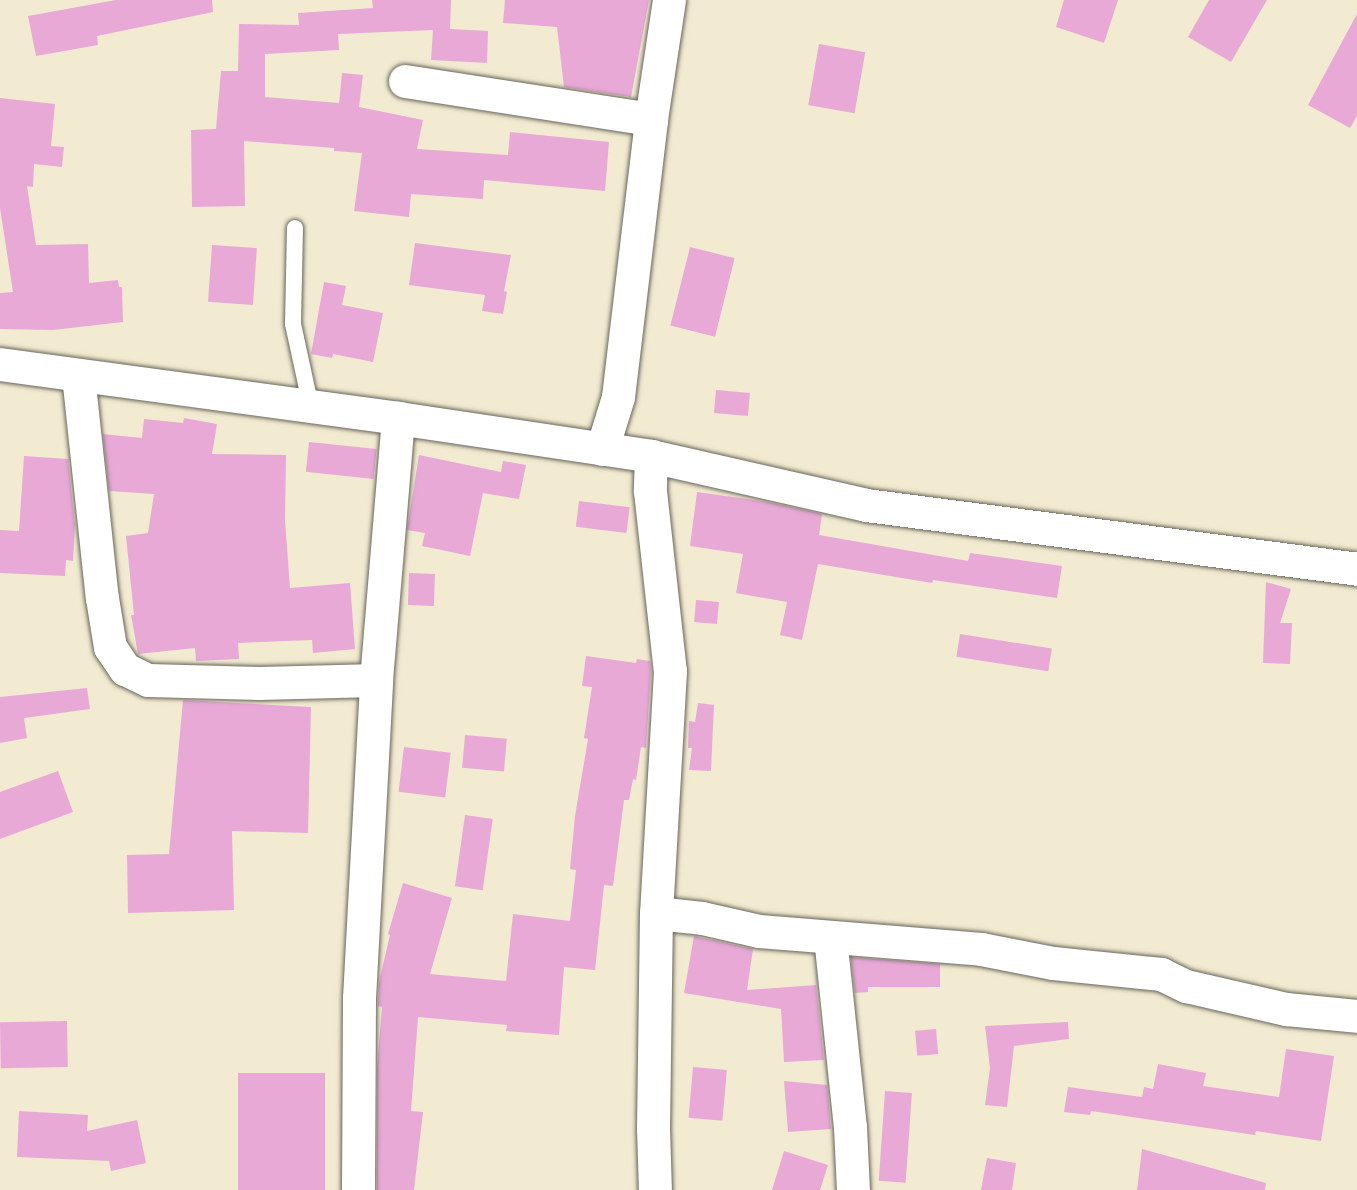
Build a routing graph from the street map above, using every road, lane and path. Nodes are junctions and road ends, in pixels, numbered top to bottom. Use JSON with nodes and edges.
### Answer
{"nodes":[{"id":1,"x":669,"y":0,"type":"edge"},
{"id":2,"x":405,"y":81,"type":"dead end"},
{"id":3,"x":651,"y":119,"type":"junction"},
{"id":4,"x":295,"y":228,"type":"dead end"},
{"id":5,"x":0,"y":364,"type":"edge"},
{"id":6,"x":78,"y":375,"type":"junction"},
{"id":7,"x":311,"y":406,"type":"junction"},
{"id":8,"x":398,"y":418,"type":"junction"},
{"id":9,"x":602,"y":449,"type":"junction"},
{"id":10,"x":651,"y":456,"type":"junction"},
{"id":11,"x":1357,"y":569,"type":"edge"},
{"id":12,"x":376,"y":680,"type":"junction"},
{"id":13,"x":656,"y":913,"type":"junction"},
{"id":14,"x":830,"y":937,"type":"junction"},
{"id":15,"x":1357,"y":1016,"type":"edge"},
{"id":16,"x":358,"y":1190,"type":"edge"},
{"id":17,"x":656,"y":1190,"type":"edge"},
{"id":18,"x":853,"y":1190,"type":"edge"}],
"edges":[{"from":1,"to":3,"type":"street"},
{"from":2,"to":3,"type":"street"},
{"from":3,"to":9,"type":"street"},
{"from":4,"to":7,"type":"lane"},
{"from":5,"to":6,"type":"street"},
{"from":6,"to":7,"type":"street"},
{"from":6,"to":12,"type":"street"},
{"from":7,"to":8,"type":"street"},
{"from":8,"to":9,"type":"street"},
{"from":8,"to":12,"type":"street"},
{"from":9,"to":10,"type":"street"},
{"from":10,"to":11,"type":"street"},
{"from":10,"to":13,"type":"street"},
{"from":12,"to":16,"type":"street"},
{"from":13,"to":14,"type":"street"},
{"from":13,"to":17,"type":"street"},
{"from":14,"to":15,"type":"street"},
{"from":14,"to":18,"type":"street"}]}
